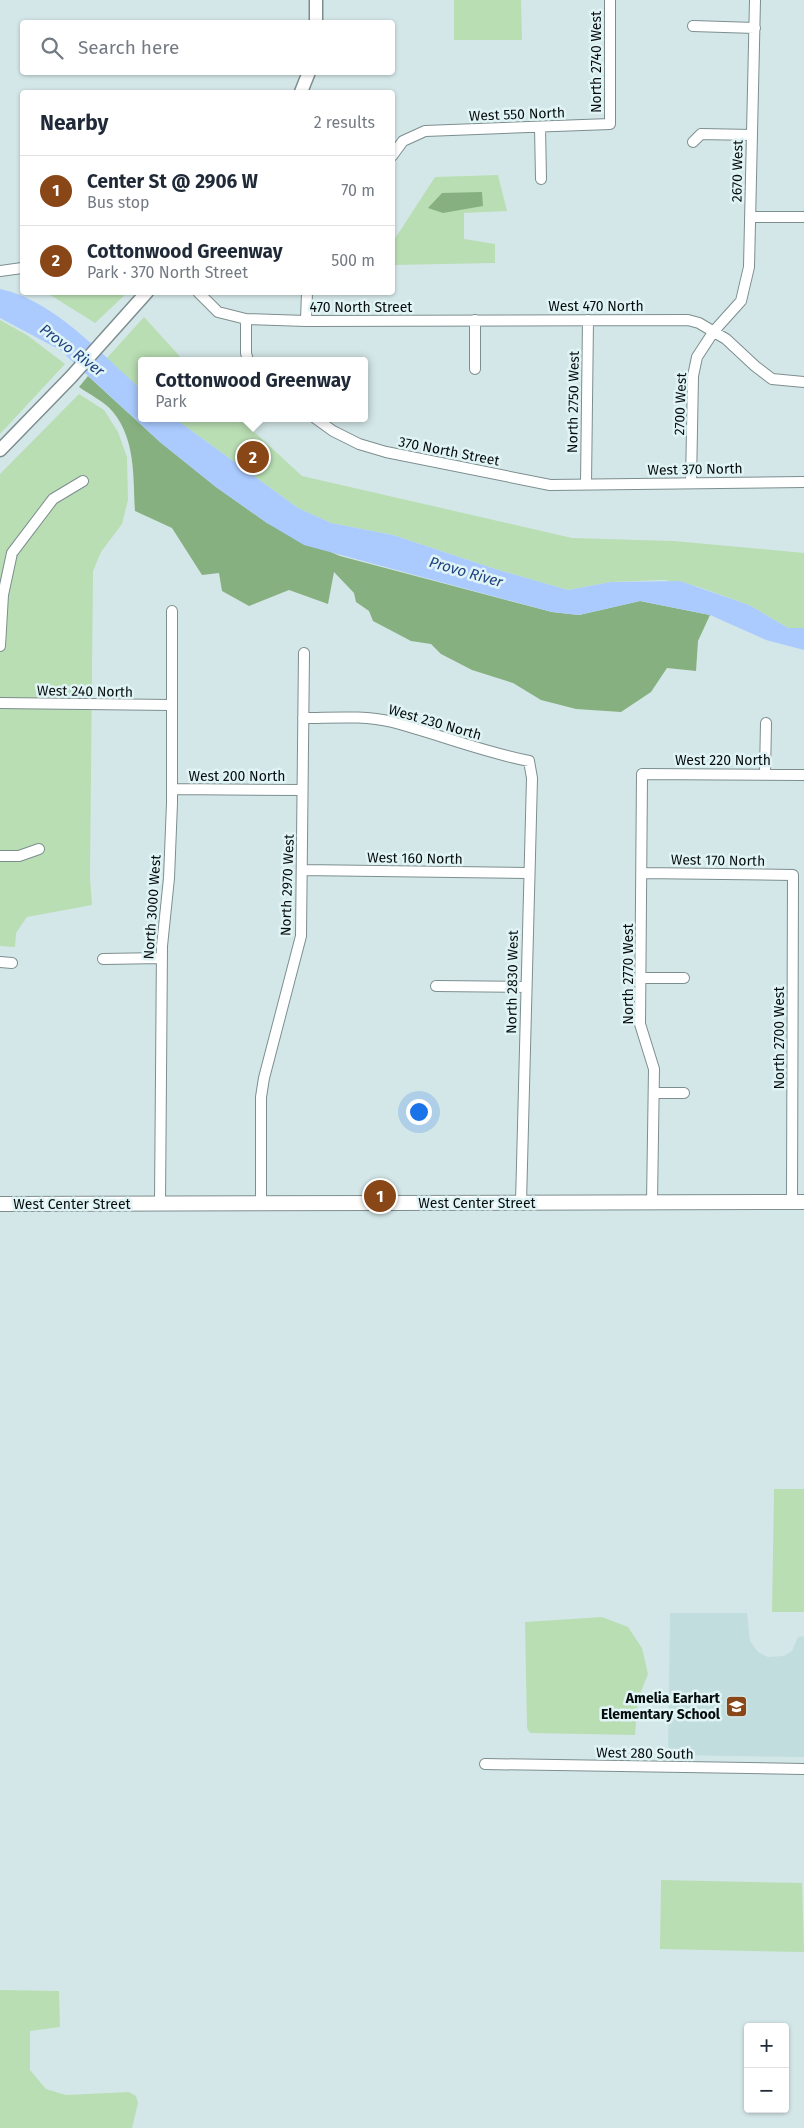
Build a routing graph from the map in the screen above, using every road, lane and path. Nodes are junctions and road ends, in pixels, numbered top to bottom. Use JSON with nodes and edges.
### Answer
{"nodes":[{"id":1,"x":316,"y":0,"type":"edge"},
{"id":2,"x":610,"y":0,"type":"edge"},
{"id":3,"x":755,"y":0,"type":"edge"},
{"id":4,"x":316,"y":20,"type":"edge"},
{"id":5,"x":693,"y":26,"type":"dead end"},
{"id":6,"x":754,"y":28,"type":"junction"},
{"id":7,"x":308,"y":75,"type":"edge"},
{"id":8,"x":302,"y":90,"type":"edge"},
{"id":9,"x":610,"y":124,"type":"joint"},
{"id":10,"x":540,"y":127,"type":"junction"},
{"id":11,"x":752,"y":135,"type":"junction"},
{"id":12,"x":693,"y":142,"type":"dead end"},
{"id":13,"x":395,"y":152,"type":"edge"},
{"id":14,"x":541,"y":179,"type":"dead end"},
{"id":15,"x":750,"y":217,"type":"junction"},
{"id":16,"x":804,"y":217,"type":"edge"},
{"id":17,"x":20,"y":268,"type":"edge"},
{"id":18,"x":0,"y":271,"type":"edge"},
{"id":19,"x":144,"y":295,"type":"edge"},
{"id":20,"x":201,"y":295,"type":"edge"},
{"id":21,"x":307,"y":295,"type":"edge"},
{"id":22,"x":246,"y":319,"type":"junction"},
{"id":23,"x":306,"y":320,"type":"junction"},
{"id":24,"x":475,"y":320,"type":"junction"},
{"id":25,"x":588,"y":320,"type":"junction"},
{"id":26,"x":714,"y":331,"type":"junction"},
{"id":27,"x":247,"y":357,"type":"edge"},
{"id":28,"x":475,"y":369,"type":"dead end"},
{"id":29,"x":804,"y":382,"type":"edge"},
{"id":30,"x":321,"y":422,"type":"edge"},
{"id":31,"x":0,"y":450,"type":"edge"},
{"id":32,"x":83,"y":481,"type":"dead end"},
{"id":33,"x":804,"y":482,"type":"edge"},
{"id":34,"x":691,"y":483,"type":"junction"},
{"id":35,"x":586,"y":484,"type":"junction"},
{"id":36,"x":2,"y":595,"type":"edge"},
{"id":37,"x":172,"y":611,"type":"dead end"},
{"id":38,"x":0,"y":646,"type":"edge"},
{"id":39,"x":304,"y":653,"type":"dead end"},
{"id":40,"x":0,"y":703,"type":"edge"},
{"id":41,"x":171,"y":705,"type":"junction"},
{"id":42,"x":303,"y":718,"type":"junction"},
{"id":43,"x":766,"y":723,"type":"dead end"},
{"id":44,"x":529,"y":762,"type":"joint"},
{"id":45,"x":642,"y":774,"type":"joint"},
{"id":46,"x":766,"y":774,"type":"junction"},
{"id":47,"x":804,"y":775,"type":"edge"},
{"id":48,"x":172,"y":789,"type":"junction"},
{"id":49,"x":302,"y":790,"type":"junction"},
{"id":50,"x":39,"y":849,"type":"dead end"},
{"id":51,"x":0,"y":856,"type":"edge"},
{"id":52,"x":302,"y":870,"type":"junction"},
{"id":53,"x":528,"y":873,"type":"junction"},
{"id":54,"x":642,"y":873,"type":"junction"},
{"id":55,"x":793,"y":875,"type":"joint"},
{"id":56,"x":162,"y":958,"type":"junction"},
{"id":57,"x":103,"y":959,"type":"dead end"},
{"id":58,"x":0,"y":962,"type":"edge"},
{"id":59,"x":12,"y":963,"type":"dead end"},
{"id":60,"x":640,"y":978,"type":"junction"},
{"id":61,"x":684,"y":978,"type":"dead end"},
{"id":62,"x":436,"y":986,"type":"dead end"},
{"id":63,"x":526,"y":987,"type":"junction"},
{"id":64,"x":654,"y":1093,"type":"junction"},
{"id":65,"x":684,"y":1093,"type":"dead end"},
{"id":66,"x":652,"y":1202,"type":"junction"},
{"id":67,"x":798,"y":1202,"type":"edge"},
{"id":68,"x":521,"y":1203,"type":"junction"},
{"id":69,"x":0,"y":1204,"type":"edge"},
{"id":70,"x":160,"y":1204,"type":"junction"},
{"id":71,"x":261,"y":1204,"type":"junction"},
{"id":72,"x":485,"y":1764,"type":"dead end"},
{"id":73,"x":804,"y":1769,"type":"edge"}],
"edges":[{"from":1,"to":4,"type":"street"},
{"from":2,"to":9,"type":"street","name":"North 2740 West"},
{"from":3,"to":6,"type":"street","name":"2670 West"},
{"from":5,"to":6,"type":"street"},
{"from":6,"to":11,"type":"street","name":"2670 West"},
{"from":7,"to":8,"type":"street"},
{"from":9,"to":10,"type":"street","name":"West 550 North"},
{"from":10,"to":13,"type":"street","name":"West 550 North"},
{"from":10,"to":14,"type":"street"},
{"from":11,"to":12,"type":"street"},
{"from":11,"to":15,"type":"street","name":"2670 West"},
{"from":15,"to":16,"type":"street"},
{"from":15,"to":26,"type":"street","name":"2670 West"},
{"from":17,"to":18,"type":"street"},
{"from":19,"to":31,"type":"street"},
{"from":20,"to":22,"type":"street"},
{"from":21,"to":23,"type":"street"},
{"from":22,"to":23,"type":"street","name":"470 North Street"},
{"from":22,"to":27,"type":"street"},
{"from":23,"to":24,"type":"street","name":"470 North Street"},
{"from":24,"to":25,"type":"street","name":"West 470 North"},
{"from":24,"to":28,"type":"street"},
{"from":25,"to":26,"type":"street","name":"West 470 North"},
{"from":25,"to":35,"type":"street","name":"North 2750 West"},
{"from":26,"to":29,"type":"street","name":"West 470 North"},
{"from":26,"to":34,"type":"street","name":"2700 West"},
{"from":30,"to":35,"type":"street","name":"370 North Street"},
{"from":32,"to":36,"type":"street"},
{"from":33,"to":34,"type":"street","name":"West 370 North"},
{"from":34,"to":35,"type":"street","name":"West 370 North"},
{"from":36,"to":38,"type":"street"},
{"from":37,"to":41,"type":"street","name":"North 3000 West"},
{"from":39,"to":42,"type":"street","name":"North 2970 West"},
{"from":40,"to":41,"type":"street","name":"West 240 North"},
{"from":41,"to":48,"type":"street","name":"North 3000 West"},
{"from":42,"to":44,"type":"street","name":"West 230 North"},
{"from":42,"to":49,"type":"street","name":"North 2970 West"},
{"from":43,"to":46,"type":"street"},
{"from":44,"to":53,"type":"street","name":"North 2830 West"},
{"from":45,"to":46,"type":"street","name":"West 220 North"},
{"from":45,"to":54,"type":"street","name":"North 2770 West"},
{"from":46,"to":47,"type":"street","name":"West 220 North"},
{"from":48,"to":49,"type":"street","name":"West 200 North"},
{"from":48,"to":56,"type":"street","name":"North 3000 West"},
{"from":49,"to":52,"type":"street","name":"North 2970 West"},
{"from":50,"to":51,"type":"street"},
{"from":52,"to":53,"type":"street","name":"West 160 North"},
{"from":52,"to":71,"type":"street","name":"North 2970 West"},
{"from":53,"to":63,"type":"street","name":"North 2830 West"},
{"from":54,"to":55,"type":"street","name":"West 170 North"},
{"from":54,"to":60,"type":"street","name":"North 2770 West"},
{"from":55,"to":67,"type":"street","name":"North 2700 West"},
{"from":56,"to":57,"type":"street"},
{"from":56,"to":70,"type":"street","name":"North 3000 West"},
{"from":58,"to":59,"type":"street"},
{"from":60,"to":61,"type":"street"},
{"from":60,"to":64,"type":"street","name":"North 2770 West"},
{"from":62,"to":63,"type":"street"},
{"from":63,"to":68,"type":"street","name":"North 2830 West"},
{"from":64,"to":65,"type":"street"},
{"from":64,"to":66,"type":"street","name":"North 2770 West"},
{"from":66,"to":67,"type":"main road","name":"West Center Street"},
{"from":66,"to":68,"type":"main road","name":"West Center Street"},
{"from":68,"to":71,"type":"main road","name":"West Center Street"},
{"from":69,"to":70,"type":"main road","name":"West Center Street"},
{"from":70,"to":71,"type":"main road","name":"West Center Street"},
{"from":72,"to":73,"type":"street","name":"West 280 South"}]}
